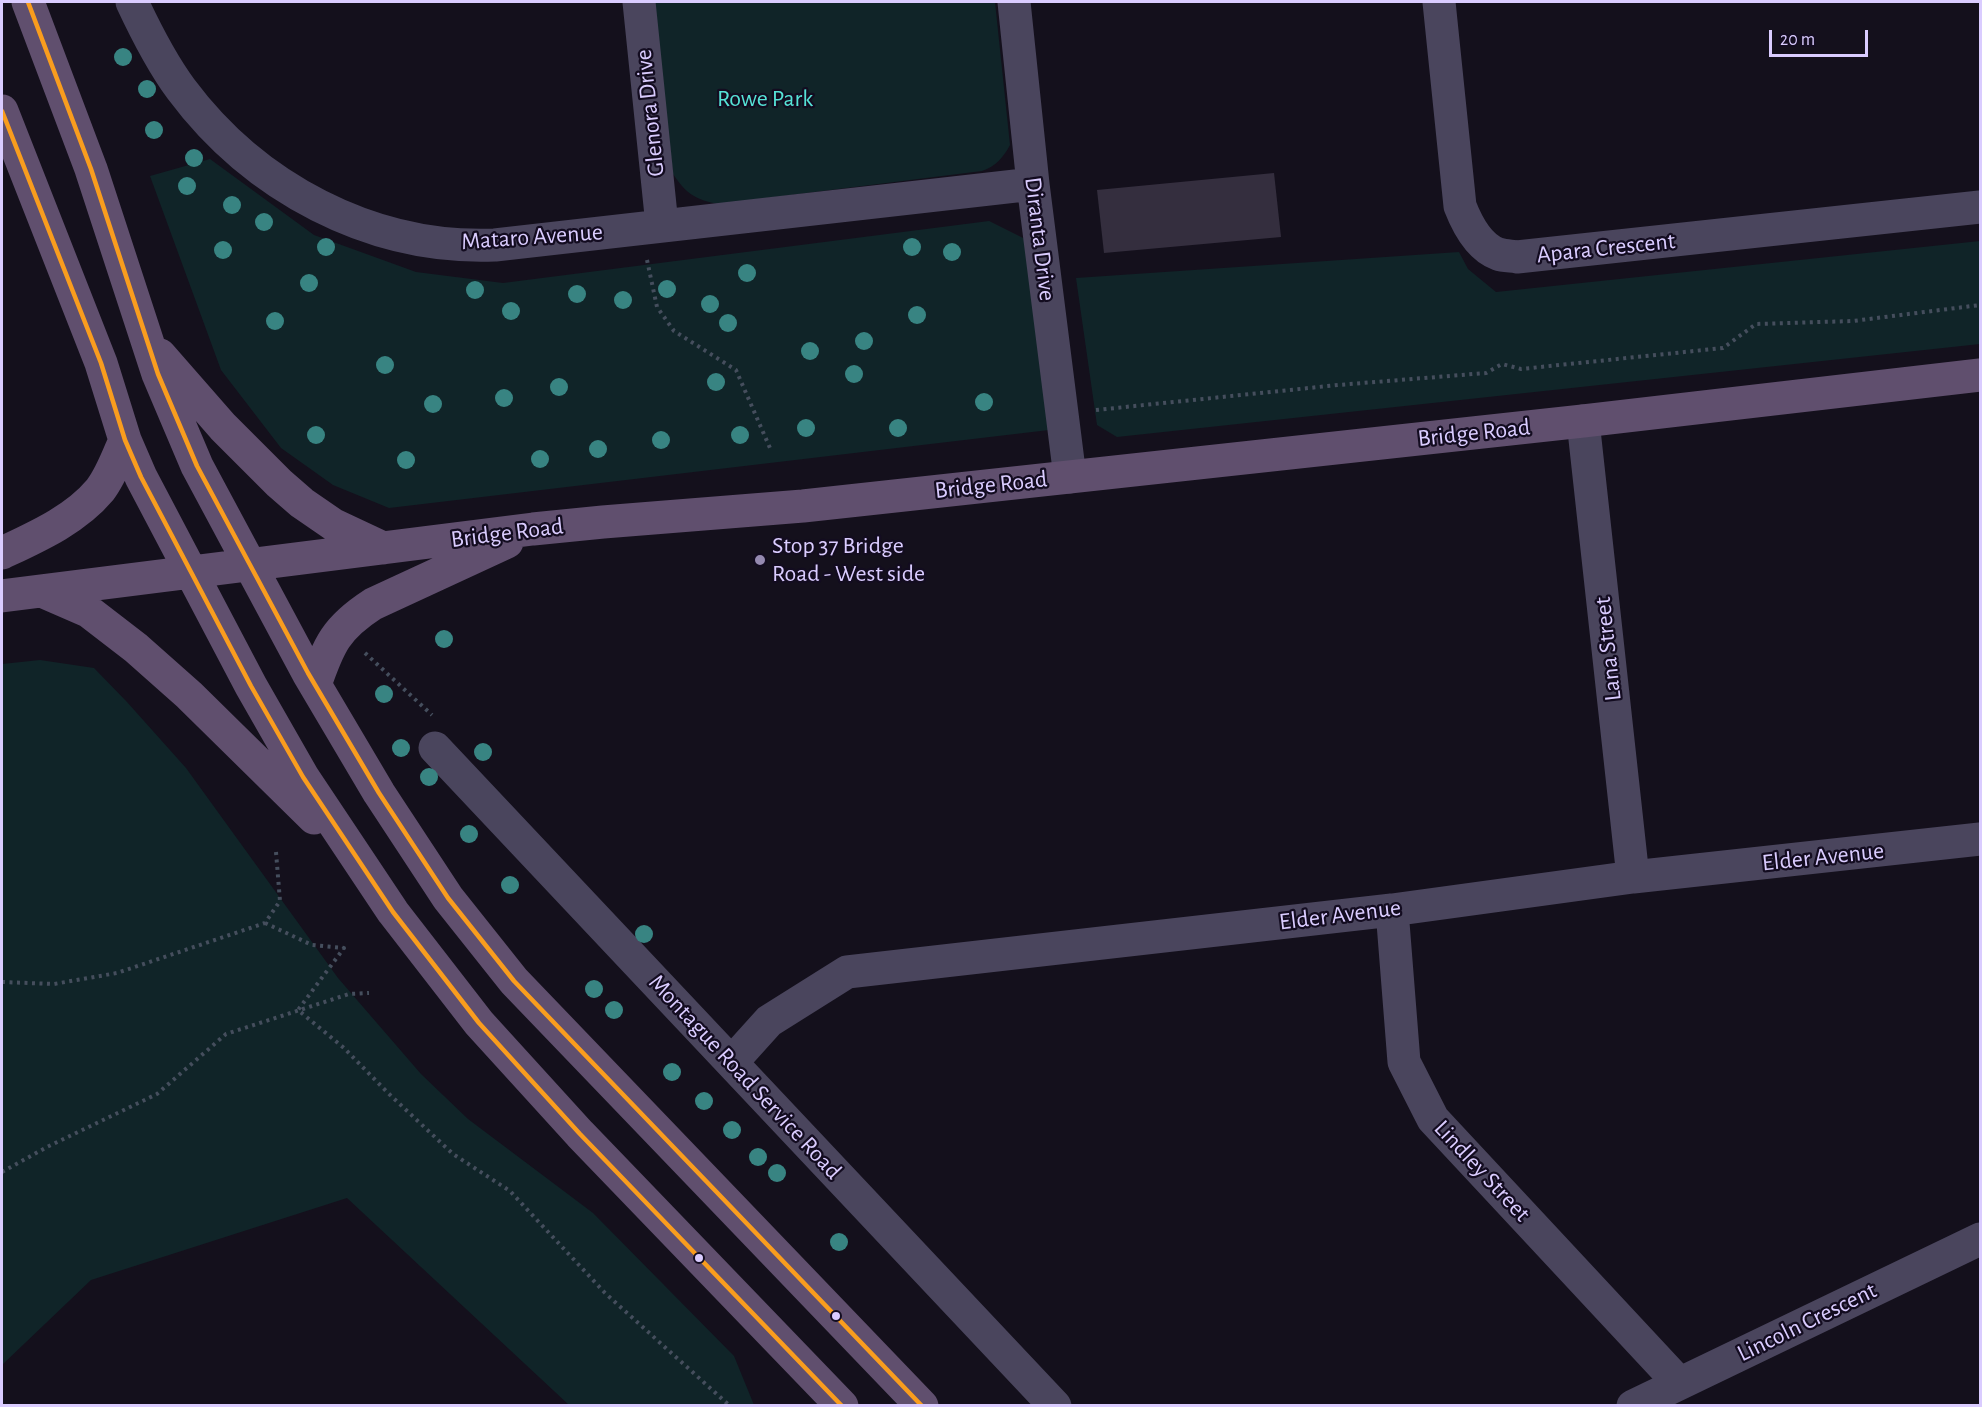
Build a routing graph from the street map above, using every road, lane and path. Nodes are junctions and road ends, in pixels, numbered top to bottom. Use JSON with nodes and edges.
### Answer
{"nodes":[{"id":1,"x":28,"y":2,"type":"edge"},
{"id":2,"x":132,"y":2,"type":"edge"},
{"id":3,"x":639,"y":2,"type":"edge"},
{"id":4,"x":1014,"y":2,"type":"edge"},
{"id":5,"x":1439,"y":2,"type":"edge"},
{"id":6,"x":5,"y":126,"type":"edge"},
{"id":7,"x":1033,"y":184,"type":"junction"},
{"id":8,"x":1980,"y":207,"type":"edge"},
{"id":9,"x":662,"y":225,"type":"junction"},
{"id":10,"x":646,"y":258,"type":"dead end"},
{"id":11,"x":1980,"y":305,"type":"edge"},
{"id":12,"x":147,"y":340,"type":"junction"},
{"id":13,"x":1980,"y":375,"type":"edge"},
{"id":14,"x":1062,"y":415,"type":"junction"},
{"id":15,"x":1583,"y":421,"type":"junction"},
{"id":16,"x":125,"y":440,"type":"junction"},
{"id":17,"x":770,"y":448,"type":"dead end"},
{"id":18,"x":1070,"y":477,"type":"junction"},
{"id":19,"x":533,"y":530,"type":"junction"},
{"id":20,"x":383,"y":548,"type":"junction"},
{"id":21,"x":2,"y":553,"type":"edge"},
{"id":22,"x":250,"y":565,"type":"junction"},
{"id":23,"x":191,"y":572,"type":"junction"},
{"id":24,"x":41,"y":591,"type":"junction"},
{"id":25,"x":2,"y":596,"type":"edge"},
{"id":26,"x":362,"y":650,"type":"dead end"},
{"id":27,"x":315,"y":685,"type":"junction"},
{"id":28,"x":435,"y":733,"type":"joint"},
{"id":29,"x":1980,"y":839,"type":"edge"},
{"id":30,"x":276,"y":852,"type":"dead end"},
{"id":31,"x":361,"y":863,"type":"junction"},
{"id":32,"x":1633,"y":877,"type":"junction"},
{"id":33,"x":1392,"y":910,"type":"junction"},
{"id":34,"x":265,"y":923,"type":"junction"},
{"id":35,"x":2,"y":982,"type":"edge"},
{"id":36,"x":369,"y":993,"type":"dead end"},
{"id":37,"x":297,"y":1010,"type":"junction"},
{"id":38,"x":732,"y":1062,"type":"junction"},
{"id":39,"x":2,"y":1172,"type":"edge"},
{"id":40,"x":1980,"y":1239,"type":"edge"},
{"id":41,"x":1679,"y":1383,"type":"junction"},
{"id":42,"x":730,"y":1406,"type":"edge"},
{"id":43,"x":842,"y":1406,"type":"edge"},
{"id":44,"x":922,"y":1406,"type":"edge"},
{"id":45,"x":1055,"y":1406,"type":"edge"},
{"id":46,"x":1633,"y":1406,"type":"edge"}],
"edges":[{"from":1,"to":12,"type":"main road"},
{"from":2,"to":9,"type":"street","name":"Mataro Avenue"},
{"from":3,"to":9,"type":"street","name":"Glenora Drive"},
{"from":4,"to":7,"type":"street","name":"Diranta Drive"},
{"from":5,"to":8,"type":"street","name":"Apara Crescent"},
{"from":6,"to":16,"type":"main road"},
{"from":7,"to":9,"type":"street","name":"Mataro Avenue"},
{"from":7,"to":14,"type":"street","name":"Diranta Drive"},
{"from":10,"to":17,"type":"path"},
{"from":11,"to":14,"type":"path"},
{"from":12,"to":20,"type":"main road"},
{"from":12,"to":22,"type":"main road"},
{"from":13,"to":15,"type":"main road","name":"Bridge Road"},
{"from":14,"to":18,"type":"street","name":"Diranta Drive"},
{"from":15,"to":18,"type":"main road","name":"Bridge Road"},
{"from":15,"to":32,"type":"street","name":"Lana Street"},
{"from":16,"to":21,"type":"main road"},
{"from":16,"to":23,"type":"main road"},
{"from":18,"to":19,"type":"main road","name":"Bridge Road"},
{"from":19,"to":20,"type":"main road","name":"Bridge Road"},
{"from":19,"to":27,"type":"main road"},
{"from":20,"to":22,"type":"main road","name":"Bridge Road"},
{"from":22,"to":23,"type":"main road","name":"Bridge Road"},
{"from":22,"to":27,"type":"main road"},
{"from":23,"to":24,"type":"main road","name":"Bridge Road"},
{"from":23,"to":31,"type":"main road"},
{"from":24,"to":25,"type":"main road","name":"Bridge Road"},
{"from":24,"to":31,"type":"main road"},
{"from":26,"to":28,"type":"path"},
{"from":27,"to":44,"type":"main road"},
{"from":28,"to":38,"type":"street","name":"Montague Road Service Road"},
{"from":29,"to":32,"type":"street","name":"Elder Avenue"},
{"from":30,"to":34,"type":"path"},
{"from":31,"to":43,"type":"main road"},
{"from":32,"to":33,"type":"street","name":"Elder Avenue"},
{"from":33,"to":38,"type":"street","name":"Elder Avenue"},
{"from":33,"to":41,"type":"street","name":"Lindley Street"},
{"from":34,"to":35,"type":"path"},
{"from":34,"to":37,"type":"path"},
{"from":36,"to":37,"type":"path"},
{"from":37,"to":39,"type":"path"},
{"from":37,"to":42,"type":"path"},
{"from":38,"to":45,"type":"street","name":"Montague Road Service Road"},
{"from":40,"to":41,"type":"street","name":"Lincoln Crescent"},
{"from":41,"to":46,"type":"street","name":"Lincoln Crescent"}]}
